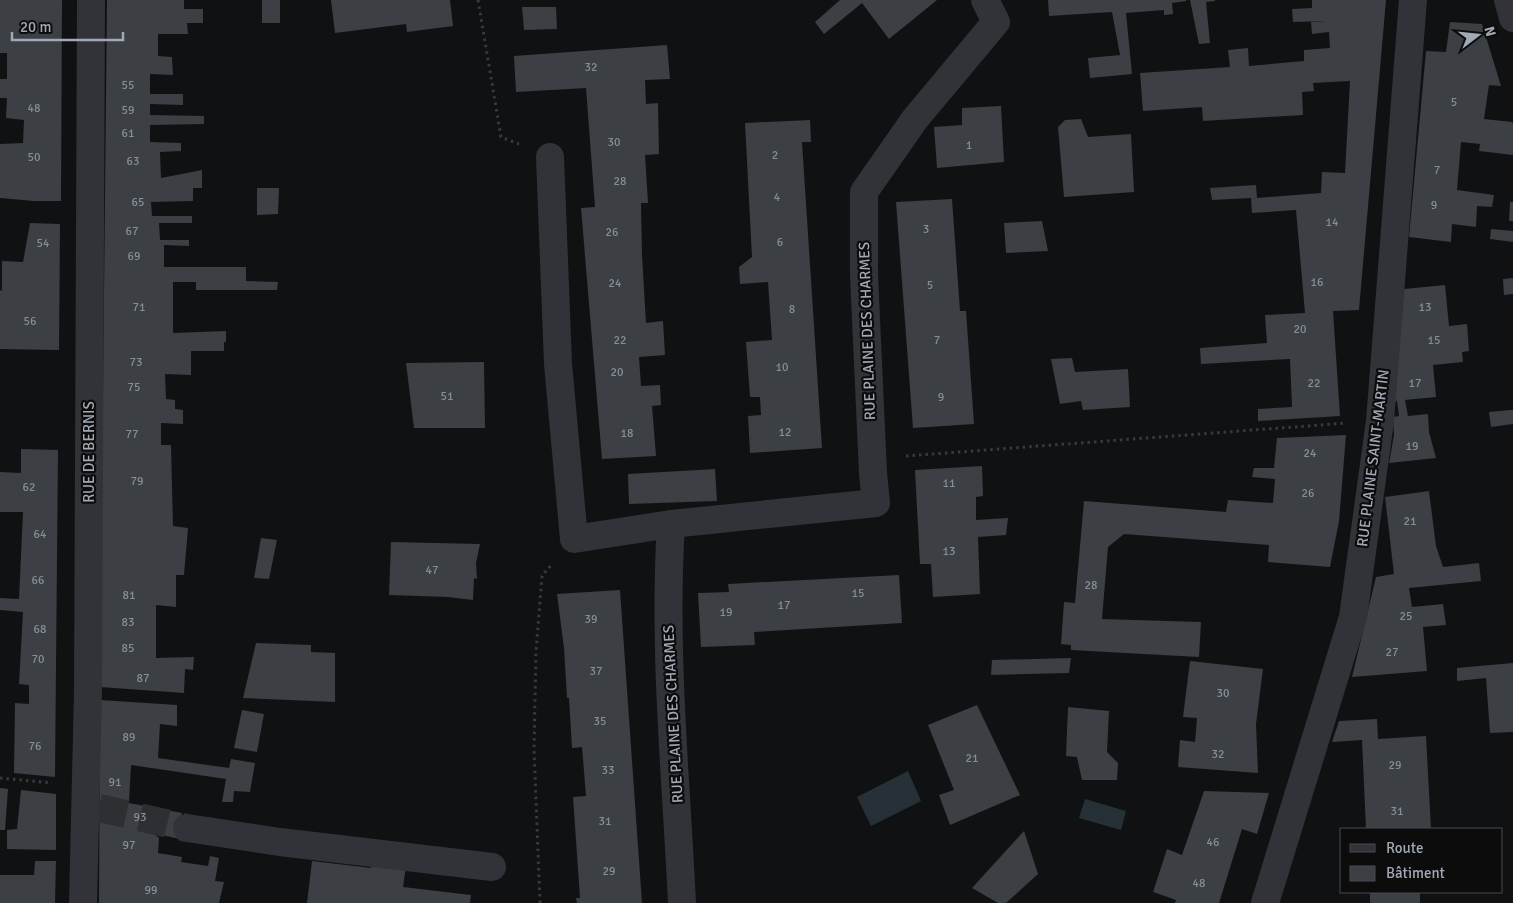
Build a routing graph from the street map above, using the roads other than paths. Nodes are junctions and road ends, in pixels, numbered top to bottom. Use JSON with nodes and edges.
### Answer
{"nodes":[{"id":1,"x":91,"y":0,"type":"edge"},
{"id":2,"x":986,"y":0,"type":"edge"},
{"id":3,"x":1413,"y":0,"type":"edge"},
{"id":4,"x":1508,"y":0,"type":"edge"},
{"id":5,"x":1513,"y":18,"type":"edge"},
{"id":6,"x":550,"y":157,"type":"road end"},
{"id":7,"x":671,"y":524,"type":"junction"},
{"id":8,"x":187,"y":828,"type":"tunnel mouth"},
{"id":9,"x":492,"y":867,"type":"dead end"},
{"id":10,"x":84,"y":903,"type":"edge"},
{"id":11,"x":682,"y":903,"type":"edge"},
{"id":12,"x":1265,"y":903,"type":"edge"}],
"edges":[{"from":1,"to":10,"type":"street","name":"RUE DE BERNIS"},
{"from":2,"to":7,"type":"street","name":"RUE PLAINE DES CHARMES"},
{"from":3,"to":12,"type":"street","name":"RUE PLAINE SAINT-MARTIN"},
{"from":4,"to":5,"type":"street"},
{"from":6,"to":7,"type":"street","name":"RUE PLAINE DES CHARMES"},
{"from":7,"to":11,"type":"street","name":"RUE PLAINE DES CHARMES"},
{"from":8,"to":9,"type":"street"}]}
